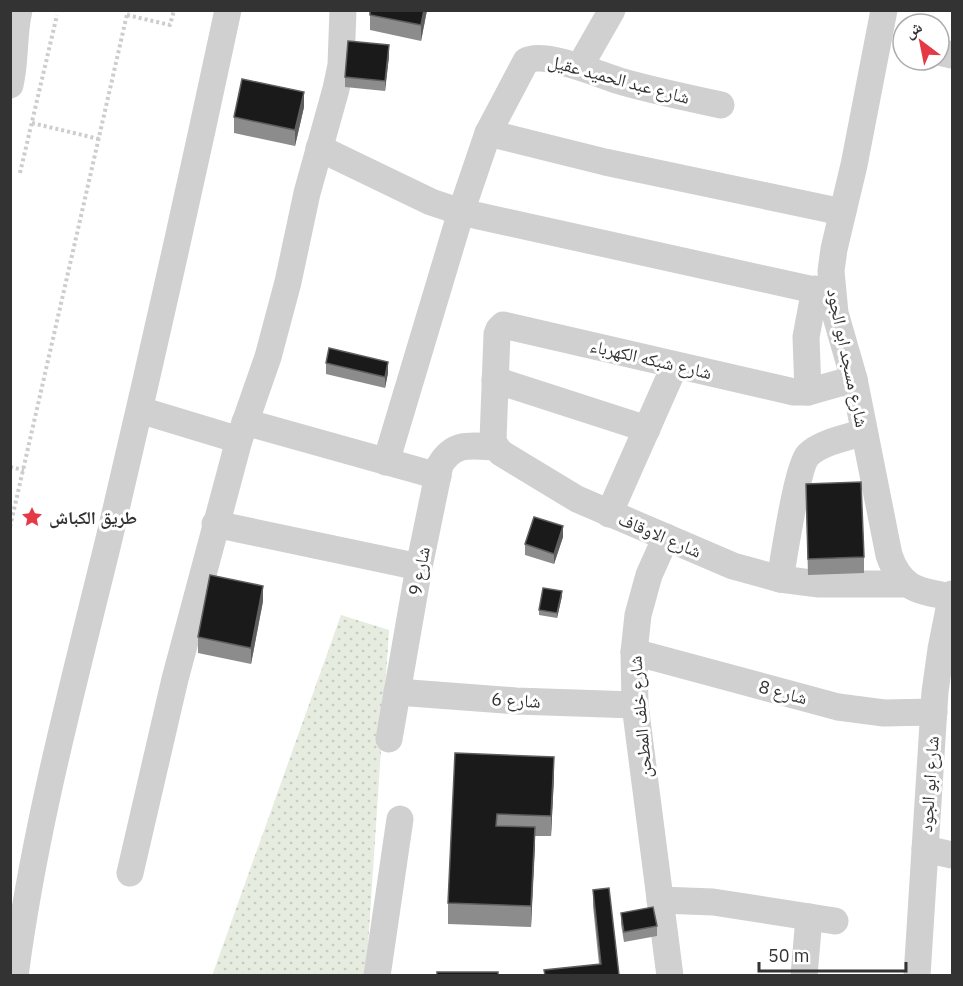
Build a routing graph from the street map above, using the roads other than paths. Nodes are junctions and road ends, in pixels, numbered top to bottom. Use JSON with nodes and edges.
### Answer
{"nodes":[{"id":1,"x":19,"y":10,"type":"edge"},
{"id":2,"x":228,"y":10,"type":"edge"},
{"id":3,"x":343,"y":10,"type":"edge"},
{"id":4,"x":612,"y":10,"type":"edge"},
{"id":5,"x":884,"y":10,"type":"edge"},
{"id":6,"x":891,"y":37,"type":"edge"},
{"id":7,"x":13,"y":40,"type":"edge"},
{"id":8,"x":891,"y":44,"type":"edge"},
{"id":9,"x":580,"y":66,"type":"junction"},
{"id":10,"x":10,"y":85,"type":"edge"},
{"id":11,"x":721,"y":105,"type":"dead end"},
{"id":12,"x":488,"y":134,"type":"junction"},
{"id":13,"x":319,"y":148,"type":"junction"},
{"id":14,"x":461,"y":212,"type":"junction"},
{"id":15,"x":842,"y":212,"type":"junction"},
{"id":16,"x":823,"y":291,"type":"junction"},
{"id":17,"x":675,"y":365,"type":"junction"},
{"id":18,"x":495,"y":380,"type":"junction"},
{"id":19,"x":854,"y":380,"type":"junction"},
{"id":20,"x":808,"y":392,"type":"junction"},
{"id":21,"x":140,"y":410,"type":"junction"},
{"id":22,"x":647,"y":429,"type":"junction"},
{"id":23,"x":242,"y":431,"type":"junction"},
{"id":24,"x":864,"y":432,"type":"junction"},
{"id":25,"x":496,"y":447,"type":"junction"},
{"id":26,"x":386,"y":462,"type":"junction"},
{"id":27,"x":438,"y":476,"type":"junction"},
{"id":28,"x":609,"y":514,"type":"junction"},
{"id":29,"x":215,"y":524,"type":"junction"},
{"id":30,"x":666,"y":537,"type":"junction"},
{"id":31,"x":419,"y":567,"type":"junction"},
{"id":32,"x":780,"y":579,"type":"junction"},
{"id":33,"x":906,"y":585,"type":"junction"},
{"id":34,"x":952,"y":596,"type":"edge"},
{"id":35,"x":947,"y":650,"type":"edge"},
{"id":36,"x":634,"y":652,"type":"junction"},
{"id":37,"x":397,"y":692,"type":"junction"},
{"id":38,"x":941,"y":704,"type":"edge"},
{"id":39,"x":635,"y":705,"type":"junction"},
{"id":40,"x":389,"y":739,"type":"dead end"},
{"id":41,"x":400,"y":819,"type":"dead end"},
{"id":42,"x":925,"y":849,"type":"junction"},
{"id":43,"x":952,"y":855,"type":"edge"},
{"id":44,"x":130,"y":873,"type":"dead end"},
{"id":45,"x":660,"y":900,"type":"junction"},
{"id":46,"x":15,"y":975,"type":"edge"},
{"id":47,"x":377,"y":975,"type":"edge"},
{"id":48,"x":670,"y":975,"type":"edge"},
{"id":49,"x":804,"y":975,"type":"edge"},
{"id":50,"x":917,"y":975,"type":"edge"}],
"edges":[{"from":1,"to":7,"type":"street"},
{"from":2,"to":21,"type":"street"},
{"from":3,"to":13,"type":"street"},
{"from":4,"to":9,"type":"street"},
{"from":5,"to":6,"type":"street","name":"شارع مسجد ابو الجود"},
{"from":7,"to":10,"type":"street"},
{"from":8,"to":15,"type":"street","name":"شارع مسجد ابو الجود"},
{"from":9,"to":11,"type":"street","name":"شارع عبد الحميد عقيل"},
{"from":9,"to":12,"type":"street","name":"شارع عبد الحميد عقيل"},
{"from":12,"to":14,"type":"street"},
{"from":12,"to":15,"type":"street"},
{"from":13,"to":14,"type":"street"},
{"from":13,"to":23,"type":"street"},
{"from":14,"to":16,"type":"street"},
{"from":14,"to":26,"type":"street"},
{"from":15,"to":16,"type":"street","name":"شارع مسجد ابو الجود"},
{"from":16,"to":19,"type":"street","name":"شارع مسجد ابو الجود"},
{"from":16,"to":20,"type":"street"},
{"from":17,"to":18,"type":"street","name":"شارع شبكه الكهرباء"},
{"from":17,"to":20,"type":"street","name":"شارع شبكه الكهرباء"},
{"from":17,"to":22,"type":"street"},
{"from":18,"to":22,"type":"street"},
{"from":18,"to":25,"type":"street"},
{"from":19,"to":20,"type":"street","name":"شارع شبكه الكهرباء"},
{"from":19,"to":24,"type":"street","name":"شارع مسجد ابو الجود"},
{"from":21,"to":23,"type":"street"},
{"from":21,"to":46,"type":"street"},
{"from":22,"to":28,"type":"street"},
{"from":23,"to":26,"type":"street"},
{"from":23,"to":29,"type":"street"},
{"from":24,"to":32,"type":"street"},
{"from":24,"to":33,"type":"street","name":"شارع مسجد ابو الجود"},
{"from":25,"to":27,"type":"street","name":"شارع 9"},
{"from":25,"to":28,"type":"street","name":"شارع الاوقاف"},
{"from":26,"to":27,"type":"street"},
{"from":27,"to":31,"type":"street","name":"شارع 9"},
{"from":28,"to":30,"type":"street","name":"شارع الاوقاف"},
{"from":29,"to":31,"type":"street"},
{"from":29,"to":44,"type":"street"},
{"from":30,"to":32,"type":"street","name":"شارع الاوقاف"},
{"from":30,"to":36,"type":"street","name":"شارع خلف المطحن"},
{"from":31,"to":37,"type":"street","name":"شارع 9"},
{"from":32,"to":33,"type":"street","name":"شارع الاوقاف"},
{"from":33,"to":34,"type":"street"},
{"from":34,"to":35,"type":"street","name":"شارع ابو الجود"},
{"from":35,"to":38,"type":"street","name":"شارع ابو الجود"},
{"from":36,"to":38,"type":"street","name":"شارع 8"},
{"from":36,"to":39,"type":"street","name":"شارع خلف المطحن"},
{"from":37,"to":39,"type":"street","name":"شارع 6"},
{"from":37,"to":40,"type":"street","name":"شارع 9"},
{"from":38,"to":42,"type":"street","name":"شارع ابو الجود"},
{"from":39,"to":45,"type":"street","name":"شارع خلف المطحن"},
{"from":41,"to":47,"type":"street"},
{"from":42,"to":43,"type":"street"},
{"from":42,"to":50,"type":"street","name":"شارع ابو الجود"},
{"from":45,"to":48,"type":"street","name":"شارع خلف المطحن"},
{"from":45,"to":49,"type":"street"}]}
